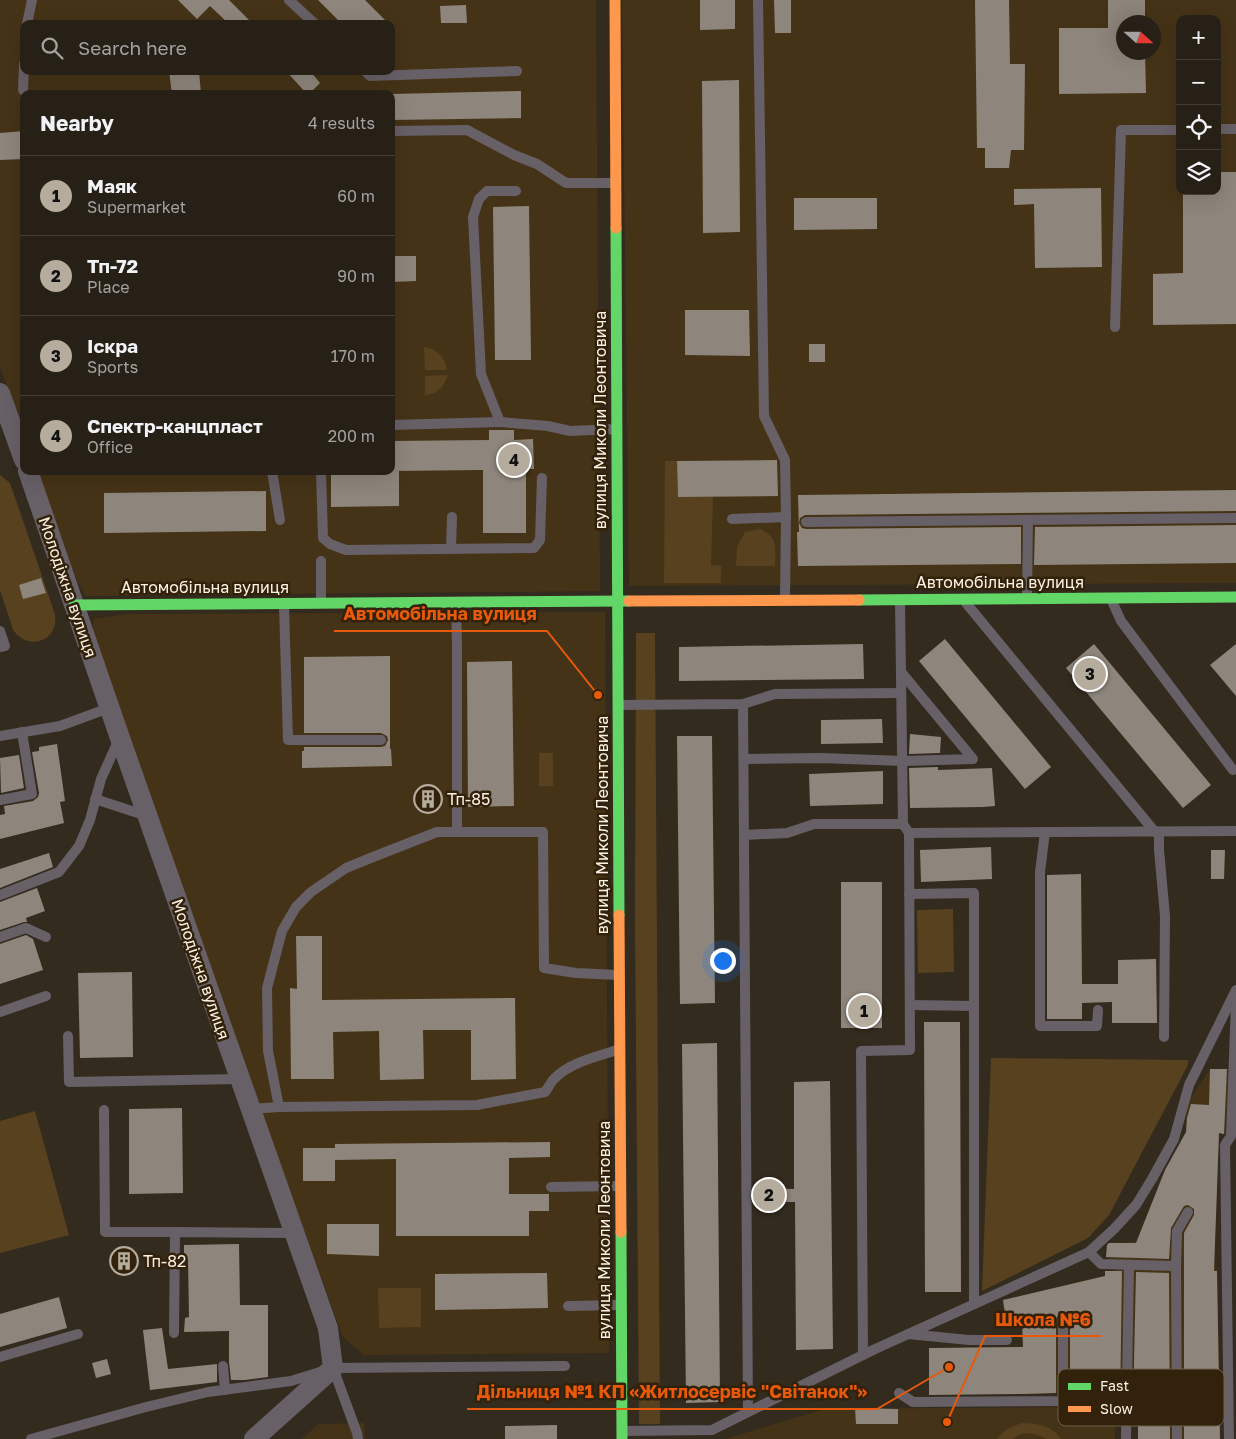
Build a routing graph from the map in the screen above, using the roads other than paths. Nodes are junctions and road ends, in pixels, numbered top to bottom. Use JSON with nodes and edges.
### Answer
{"nodes":[{"id":1,"x":32,"y":0,"type":"edge"},
{"id":2,"x":289,"y":0,"type":"edge"},
{"id":3,"x":615,"y":0,"type":"edge"},
{"id":4,"x":758,"y":0,"type":"edge"},
{"id":5,"x":28,"y":20,"type":"edge"},
{"id":6,"x":310,"y":20,"type":"edge"},
{"id":7,"x":517,"y":70,"type":"dead end"},
{"id":8,"x":24,"y":75,"type":"edge"},
{"id":9,"x":369,"y":75,"type":"edge"},
{"id":10,"x":394,"y":75,"type":"edge"},
{"id":11,"x":395,"y":75,"type":"edge"},
{"id":12,"x":23,"y":90,"type":"dead end"},
{"id":13,"x":1221,"y":129,"type":"edge"},
{"id":14,"x":1236,"y":129,"type":"edge"},
{"id":15,"x":1176,"y":130,"type":"edge"},
{"id":16,"x":395,"y":131,"type":"edge"},
{"id":17,"x":615,"y":183,"type":"junction"},
{"id":18,"x":516,"y":191,"type":"dead end"},
{"id":19,"x":1115,"y":327,"type":"dead end"},
{"id":20,"x":0,"y":393,"type":"edge"},
{"id":21,"x":500,"y":422,"type":"junction"},
{"id":22,"x":395,"y":425,"type":"edge"},
{"id":23,"x":5,"y":426,"type":"edge"},
{"id":24,"x":617,"y":430,"type":"junction"},
{"id":25,"x":20,"y":453,"type":"edge"},
{"id":26,"x":29,"y":475,"type":"edge"},
{"id":27,"x":273,"y":475,"type":"edge"},
{"id":28,"x":322,"y":475,"type":"edge"},
{"id":29,"x":542,"y":478,"type":"dead end"},
{"id":30,"x":452,"y":517,"type":"dead end"},
{"id":31,"x":786,"y":517,"type":"junction"},
{"id":32,"x":1236,"y":518,"type":"edge"},
{"id":33,"x":732,"y":519,"type":"dead end"},
{"id":34,"x":280,"y":520,"type":"dead end"},
{"id":35,"x":1028,"y":520,"type":"junction"},
{"id":36,"x":806,"y":522,"type":"dead end"},
{"id":37,"x":452,"y":549,"type":"junction"},
{"id":38,"x":321,"y":561,"type":"dead end"},
{"id":39,"x":1236,"y":597,"type":"edge"},
{"id":40,"x":963,"y":598,"type":"junction"},
{"id":41,"x":1027,"y":598,"type":"junction"},
{"id":42,"x":1110,"y":598,"type":"junction"},
{"id":43,"x":900,"y":599,"type":"junction"},
{"id":44,"x":785,"y":600,"type":"junction"},
{"id":45,"x":618,"y":601,"type":"junction"},
{"id":46,"x":456,"y":602,"type":"junction"},
{"id":47,"x":284,"y":603,"type":"junction"},
{"id":48,"x":321,"y":603,"type":"junction"},
{"id":49,"x":74,"y":604,"type":"junction"},
{"id":50,"x":0,"y":631,"type":"edge"},
{"id":51,"x":0,"y":647,"type":"edge"},
{"id":52,"x":901,"y":672,"type":"junction"},
{"id":53,"x":901,"y":693,"type":"junction"},
{"id":54,"x":743,"y":704,"type":"junction"},
{"id":55,"x":618,"y":705,"type":"junction"},
{"id":56,"x":109,"y":708,"type":"junction"},
{"id":57,"x":22,"y":732,"type":"junction"},
{"id":58,"x":0,"y":736,"type":"edge"},
{"id":59,"x":120,"y":738,"type":"junction"},
{"id":60,"x":381,"y":740,"type":"dead end"},
{"id":61,"x":744,"y":759,"type":"junction"},
{"id":62,"x":903,"y":762,"type":"junction"},
{"id":63,"x":1234,"y":770,"type":"dead end"},
{"id":64,"x":96,"y":799,"type":"junction"},
{"id":65,"x":0,"y":800,"type":"edge"},
{"id":66,"x":147,"y":816,"type":"junction"},
{"id":67,"x":903,"y":824,"type":"junction"},
{"id":68,"x":1236,"y":831,"type":"edge"},
{"id":69,"x":456,"y":832,"type":"junction"},
{"id":70,"x":1045,"y":832,"type":"junction"},
{"id":71,"x":1157,"y":832,"type":"junction"},
{"id":72,"x":909,"y":833,"type":"junction"},
{"id":73,"x":744,"y":835,"type":"junction"},
{"id":74,"x":909,"y":894,"type":"junction"},
{"id":75,"x":0,"y":895,"type":"edge"},
{"id":76,"x":0,"y":937,"type":"edge"},
{"id":77,"x":46,"y":937,"type":"dead end"},
{"id":78,"x":620,"y":975,"type":"junction"},
{"id":79,"x":1236,"y":990,"type":"edge"},
{"id":80,"x":46,"y":996,"type":"dead end"},
{"id":81,"x":1236,"y":1002,"type":"edge"},
{"id":82,"x":910,"y":1005,"type":"junction"},
{"id":83,"x":974,"y":1006,"type":"junction"},
{"id":84,"x":1098,"y":1010,"type":"dead end"},
{"id":85,"x":0,"y":1012,"type":"edge"},
{"id":86,"x":68,"y":1036,"type":"dead end"},
{"id":87,"x":1164,"y":1037,"type":"dead end"},
{"id":88,"x":620,"y":1049,"type":"junction"},
{"id":89,"x":240,"y":1079,"type":"junction"},
{"id":90,"x":279,"y":1107,"type":"junction"},
{"id":91,"x":251,"y":1109,"type":"junction"},
{"id":92,"x":104,"y":1110,"type":"dead end"},
{"id":93,"x":620,"y":1186,"type":"junction"},
{"id":94,"x":551,"y":1187,"type":"dead end"},
{"id":95,"x":1188,"y":1212,"type":"dead end"},
{"id":96,"x":175,"y":1232,"type":"junction"},
{"id":97,"x":295,"y":1233,"type":"junction"},
{"id":98,"x":1089,"y":1252,"type":"junction"},
{"id":99,"x":1129,"y":1266,"type":"junction"},
{"id":100,"x":1176,"y":1266,"type":"junction"},
{"id":101,"x":974,"y":1304,"type":"junction"},
{"id":102,"x":621,"y":1305,"type":"junction"},
{"id":103,"x":568,"y":1306,"type":"dead end"},
{"id":104,"x":1064,"y":1319,"type":"dead end"},
{"id":105,"x":174,"y":1333,"type":"dead end"},
{"id":106,"x":78,"y":1334,"type":"dead end"},
{"id":107,"x":908,"y":1334,"type":"junction"},
{"id":108,"x":1007,"y":1340,"type":"dead end"},
{"id":109,"x":863,"y":1355,"type":"junction"},
{"id":110,"x":0,"y":1357,"type":"edge"},
{"id":111,"x":223,"y":1366,"type":"dead end"},
{"id":112,"x":565,"y":1366,"type":"dead end"},
{"id":113,"x":333,"y":1368,"type":"junction"},
{"id":114,"x":1063,"y":1369,"type":"edge"},
{"id":115,"x":1127,"y":1369,"type":"edge"},
{"id":116,"x":1177,"y":1369,"type":"edge"},
{"id":117,"x":225,"y":1390,"type":"junction"},
{"id":118,"x":899,"y":1393,"type":"dead end"},
{"id":119,"x":1058,"y":1401,"type":"edge"},
{"id":120,"x":748,"y":1412,"type":"junction"},
{"id":121,"x":1126,"y":1426,"type":"edge"},
{"id":122,"x":1177,"y":1426,"type":"edge"},
{"id":123,"x":622,"y":1435,"type":"edge"},
{"id":124,"x":32,"y":1439,"type":"edge"},
{"id":125,"x":254,"y":1439,"type":"edge"},
{"id":126,"x":358,"y":1439,"type":"edge"},
{"id":127,"x":1126,"y":1439,"type":"edge"},
{"id":128,"x":1177,"y":1439,"type":"edge"},
{"id":129,"x":1229,"y":1439,"type":"edge"}],
"edges":[{"from":1,"to":5,"type":"lane"},
{"from":2,"to":6,"type":"lane"},
{"from":3,"to":17,"type":"street","name":"вулиця Миколи Леонтовича"},
{"from":4,"to":31,"type":"lane"},
{"from":7,"to":11,"type":"lane"},
{"from":8,"to":12,"type":"lane"},
{"from":9,"to":10,"type":"lane"},
{"from":13,"to":14,"type":"lane"},
{"from":15,"to":19,"type":"lane"},
{"from":16,"to":17,"type":"lane"},
{"from":17,"to":24,"type":"street","name":"вулиця Миколи Леонтовича"},
{"from":18,"to":21,"type":"lane"},
{"from":20,"to":23,"type":"street"},
{"from":21,"to":22,"type":"lane"},
{"from":21,"to":24,"type":"lane"},
{"from":23,"to":25,"type":"street"},
{"from":24,"to":45,"type":"street","name":"вулиця Миколи Леонтовича"},
{"from":26,"to":49,"type":"street","name":"Молодіжна вулиця"},
{"from":27,"to":34,"type":"lane"},
{"from":28,"to":37,"type":"lane"},
{"from":29,"to":37,"type":"lane"},
{"from":30,"to":37,"type":"lane"},
{"from":31,"to":33,"type":"lane"},
{"from":31,"to":44,"type":"lane"},
{"from":32,"to":35,"type":"lane"},
{"from":35,"to":36,"type":"lane"},
{"from":35,"to":41,"type":"lane"},
{"from":38,"to":48,"type":"lane"},
{"from":39,"to":42,"type":"street","name":"Автомобільна вулиця"},
{"from":40,"to":41,"type":"street","name":"Автомобільна вулиця"},
{"from":40,"to":43,"type":"street","name":"Автомобільна вулиця"},
{"from":40,"to":71,"type":"lane"},
{"from":41,"to":42,"type":"street","name":"Автомобільна вулиця"},
{"from":42,"to":63,"type":"lane"},
{"from":43,"to":44,"type":"street","name":"Автомобільна вулиця"},
{"from":43,"to":52,"type":"lane"},
{"from":44,"to":45,"type":"street","name":"Автомобільна вулиця"},
{"from":45,"to":46,"type":"street","name":"Автомобільна вулиця"},
{"from":45,"to":55,"type":"street","name":"вулиця Миколи Леонтовича"},
{"from":46,"to":48,"type":"street","name":"Автомобільна вулиця"},
{"from":46,"to":69,"type":"lane"},
{"from":47,"to":48,"type":"street","name":"Автомобільна вулиця"},
{"from":47,"to":49,"type":"street","name":"Автомобільна вулиця"},
{"from":47,"to":60,"type":"lane"},
{"from":49,"to":56,"type":"street","name":"Молодіжна вулиця"},
{"from":50,"to":51,"type":"lane"},
{"from":52,"to":53,"type":"lane"},
{"from":52,"to":62,"type":"lane"},
{"from":53,"to":54,"type":"lane"},
{"from":53,"to":62,"type":"lane"},
{"from":54,"to":55,"type":"lane"},
{"from":54,"to":61,"type":"lane"},
{"from":55,"to":78,"type":"street","name":"вулиця Миколи Леонтовича"},
{"from":56,"to":57,"type":"lane"},
{"from":56,"to":59,"type":"street","name":"Молодіжна вулиця"},
{"from":57,"to":58,"type":"lane"},
{"from":57,"to":65,"type":"lane"},
{"from":59,"to":64,"type":"lane"},
{"from":59,"to":66,"type":"street","name":"Молодіжна вулиця"},
{"from":61,"to":62,"type":"lane"},
{"from":61,"to":73,"type":"lane"},
{"from":62,"to":67,"type":"lane"},
{"from":64,"to":66,"type":"lane"},
{"from":64,"to":75,"type":"lane"},
{"from":66,"to":89,"type":"street","name":"Молодіжна вулиця"},
{"from":67,"to":72,"type":"lane"},
{"from":67,"to":73,"type":"lane"},
{"from":68,"to":71,"type":"lane"},
{"from":69,"to":78,"type":"lane"},
{"from":69,"to":90,"type":"lane"},
{"from":70,"to":71,"type":"lane"},
{"from":70,"to":72,"type":"lane"},
{"from":70,"to":84,"type":"lane"},
{"from":71,"to":87,"type":"lane"},
{"from":72,"to":74,"type":"lane"},
{"from":73,"to":120,"type":"lane"},
{"from":74,"to":82,"type":"lane"},
{"from":74,"to":83,"type":"lane"},
{"from":76,"to":77,"type":"lane"},
{"from":78,"to":88,"type":"street","name":"вулиця Миколи Леонтовича"},
{"from":79,"to":98,"type":"lane"},
{"from":80,"to":85,"type":"lane"},
{"from":81,"to":129,"type":"lane"},
{"from":82,"to":83,"type":"lane"},
{"from":82,"to":109,"type":"lane"},
{"from":83,"to":101,"type":"lane"},
{"from":86,"to":89,"type":"lane"},
{"from":88,"to":90,"type":"lane"},
{"from":88,"to":93,"type":"street","name":"вулиця Миколи Леонтовича"},
{"from":89,"to":91,"type":"street","name":"Молодіжна вулиця"},
{"from":90,"to":91,"type":"lane"},
{"from":91,"to":97,"type":"street","name":"Молодіжна вулиця"},
{"from":92,"to":96,"type":"lane"},
{"from":93,"to":94,"type":"lane"},
{"from":93,"to":102,"type":"street","name":"вулиця Миколи Леонтовича"},
{"from":95,"to":100,"type":"lane"},
{"from":96,"to":97,"type":"lane"},
{"from":96,"to":105,"type":"lane"},
{"from":97,"to":113,"type":"street","name":"Молодіжна вулиця"},
{"from":98,"to":99,"type":"lane"},
{"from":98,"to":101,"type":"lane"},
{"from":99,"to":100,"type":"lane"},
{"from":99,"to":115,"type":"lane"},
{"from":100,"to":116,"type":"lane"},
{"from":101,"to":107,"type":"lane"},
{"from":102,"to":103,"type":"lane"},
{"from":102,"to":123,"type":"street","name":"вулиця Миколи Леонтовича"},
{"from":104,"to":114,"type":"lane"},
{"from":106,"to":110,"type":"lane"},
{"from":107,"to":108,"type":"lane"},
{"from":107,"to":109,"type":"lane"},
{"from":109,"to":120,"type":"lane"},
{"from":111,"to":117,"type":"lane"},
{"from":112,"to":113,"type":"lane"},
{"from":113,"to":117,"type":"lane"},
{"from":113,"to":125,"type":"street"},
{"from":113,"to":126,"type":"lane"},
{"from":117,"to":124,"type":"lane"},
{"from":118,"to":119,"type":"lane"},
{"from":120,"to":123,"type":"lane"},
{"from":121,"to":127,"type":"lane"},
{"from":122,"to":128,"type":"lane"}]}
